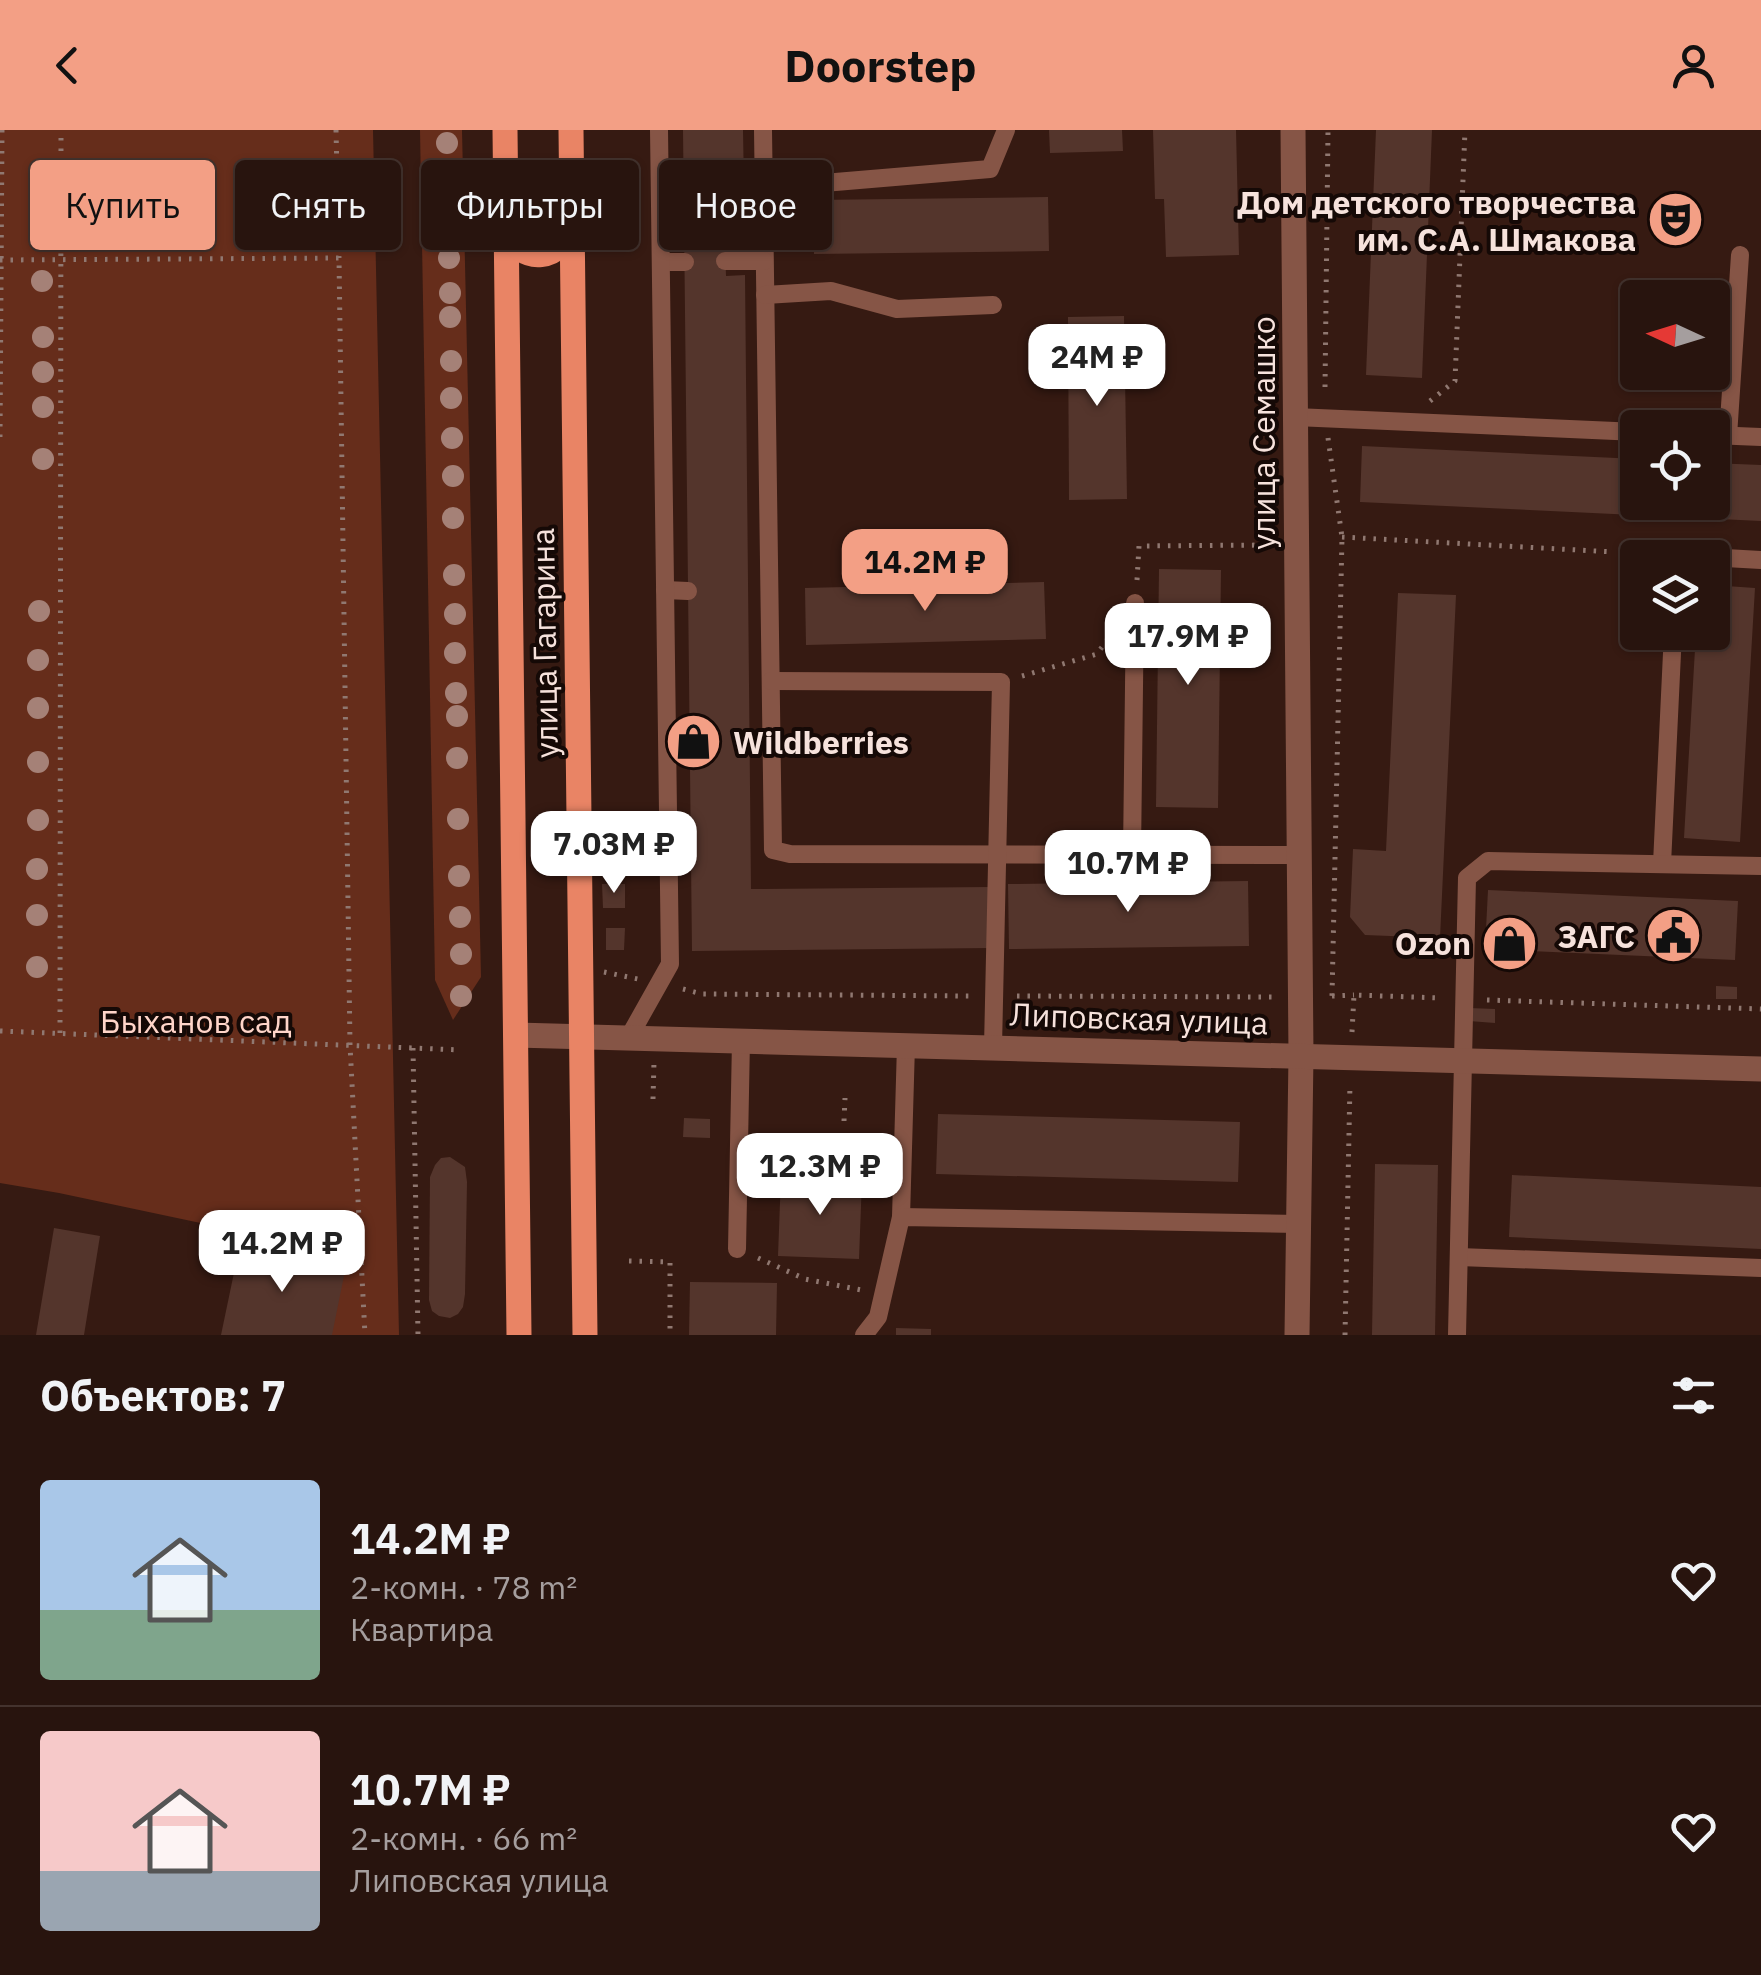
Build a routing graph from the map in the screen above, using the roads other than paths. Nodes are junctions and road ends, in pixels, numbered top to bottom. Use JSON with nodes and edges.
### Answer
{"nodes":[{"id":1,"x":505,"y":130,"type":"edge"},
{"id":2,"x":570,"y":130,"type":"edge"},
{"id":3,"x":659,"y":130,"type":"edge"},
{"id":4,"x":763,"y":130,"type":"edge"},
{"id":5,"x":1006,"y":130,"type":"edge"},
{"id":6,"x":1292,"y":130,"type":"edge"},
{"id":7,"x":505,"y":160,"type":"edge"},
{"id":8,"x":571,"y":160,"type":"edge"},
{"id":9,"x":764,"y":160,"type":"edge"},
{"id":10,"x":832,"y":182,"type":"edge"},
{"id":11,"x":506,"y":250,"type":"edge"},
{"id":12,"x":522,"y":250,"type":"edge"},
{"id":13,"x":555,"y":250,"type":"edge"},
{"id":14,"x":572,"y":250,"type":"edge"},
{"id":15,"x":764,"y":250,"type":"edge"},
{"id":16,"x":1740,"y":256,"type":"dead end"},
{"id":17,"x":725,"y":261,"type":"dead end"},
{"id":18,"x":764,"y":261,"type":"junction"},
{"id":19,"x":661,"y":262,"type":"junction"},
{"id":20,"x":685,"y":262,"type":"dead end"},
{"id":21,"x":765,"y":295,"type":"junction"},
{"id":22,"x":993,"y":304,"type":"dead end"},
{"id":23,"x":1723,"y":410,"type":"edge"},
{"id":24,"x":1295,"y":417,"type":"junction"},
{"id":25,"x":1620,"y":431,"type":"edge"},
{"id":26,"x":1730,"y":436,"type":"edge"},
{"id":27,"x":1761,"y":437,"type":"edge"},
{"id":28,"x":1730,"y":559,"type":"edge"},
{"id":29,"x":1761,"y":560,"type":"edge"},
{"id":30,"x":665,"y":590,"type":"junction"},
{"id":31,"x":688,"y":590,"type":"dead end"},
{"id":32,"x":748,"y":591,"type":"dead end"},
{"id":33,"x":770,"y":591,"type":"junction"},
{"id":34,"x":1135,"y":604,"type":"dead end"},
{"id":35,"x":1672,"y":650,"type":"edge"},
{"id":36,"x":771,"y":680,"type":"junction"},
{"id":37,"x":997,"y":854,"type":"junction"},
{"id":38,"x":1132,"y":854,"type":"junction"},
{"id":39,"x":1299,"y":855,"type":"junction"},
{"id":40,"x":1662,"y":864,"type":"junction"},
{"id":41,"x":1761,"y":866,"type":"edge"},
{"id":42,"x":516,"y":1035,"type":"junction"},
{"id":43,"x":582,"y":1036,"type":"junction"},
{"id":44,"x":629,"y":1037,"type":"junction"},
{"id":45,"x":741,"y":1040,"type":"junction"},
{"id":46,"x":906,"y":1044,"type":"junction"},
{"id":47,"x":993,"y":1047,"type":"junction"},
{"id":48,"x":1301,"y":1055,"type":"junction"},
{"id":49,"x":1464,"y":1060,"type":"junction"},
{"id":50,"x":1761,"y":1069,"type":"edge"},
{"id":51,"x":901,"y":1217,"type":"junction"},
{"id":52,"x":1298,"y":1224,"type":"junction"},
{"id":53,"x":737,"y":1248,"type":"road end"},
{"id":54,"x":1460,"y":1257,"type":"junction"},
{"id":55,"x":1761,"y":1268,"type":"edge"},
{"id":56,"x":519,"y":1335,"type":"edge"},
{"id":57,"x":585,"y":1335,"type":"edge"},
{"id":58,"x":864,"y":1335,"type":"edge"},
{"id":59,"x":1297,"y":1335,"type":"edge"},
{"id":60,"x":1458,"y":1335,"type":"edge"}],
"edges":[{"from":1,"to":7,"type":"main road","name":"улица Гагарина"},
{"from":2,"to":8,"type":"main road","name":"улица Гагарина"},
{"from":3,"to":19,"type":"lane"},
{"from":4,"to":9,"type":"lane"},
{"from":5,"to":10,"type":"lane"},
{"from":6,"to":24,"type":"street","name":"улица Семашко"},
{"from":11,"to":42,"type":"main road","name":"улица Гагарина"},
{"from":12,"to":13,"type":"main road"},
{"from":14,"to":43,"type":"main road","name":"улица Гагарина"},
{"from":15,"to":18,"type":"lane"},
{"from":16,"to":23,"type":"lane"},
{"from":17,"to":18,"type":"lane"},
{"from":18,"to":21,"type":"lane"},
{"from":19,"to":20,"type":"lane"},
{"from":19,"to":30,"type":"lane"},
{"from":21,"to":22,"type":"lane"},
{"from":21,"to":33,"type":"lane"},
{"from":24,"to":25,"type":"lane"},
{"from":24,"to":39,"type":"street","name":"улица Семашко"},
{"from":26,"to":27,"type":"lane"},
{"from":28,"to":29,"type":"lane"},
{"from":30,"to":31,"type":"lane"},
{"from":30,"to":44,"type":"lane"},
{"from":32,"to":33,"type":"lane"},
{"from":33,"to":36,"type":"lane"},
{"from":34,"to":38,"type":"lane"},
{"from":35,"to":40,"type":"lane"},
{"from":36,"to":37,"type":"lane"},
{"from":36,"to":37,"type":"lane"},
{"from":37,"to":38,"type":"lane"},
{"from":37,"to":47,"type":"lane"},
{"from":38,"to":39,"type":"lane"},
{"from":39,"to":48,"type":"street","name":"улица Семашко"},
{"from":40,"to":41,"type":"lane"},
{"from":40,"to":49,"type":"lane"},
{"from":42,"to":43,"type":"street","name":"Липовская улица"},
{"from":42,"to":56,"type":"main road","name":"улица Гагарина"},
{"from":43,"to":44,"type":"street","name":"Липовская улица"},
{"from":43,"to":57,"type":"main road","name":"улица Гагарина"},
{"from":44,"to":45,"type":"street","name":"Липовская улица"},
{"from":45,"to":46,"type":"street","name":"Липовская улица"},
{"from":45,"to":53,"type":"lane"},
{"from":46,"to":47,"type":"street","name":"Липовская улица"},
{"from":46,"to":51,"type":"lane"},
{"from":47,"to":48,"type":"street","name":"Липовская улица"},
{"from":48,"to":49,"type":"street","name":"Липовская улица"},
{"from":48,"to":52,"type":"street","name":"улица Семашко"},
{"from":49,"to":50,"type":"street","name":"Липовская улица"},
{"from":49,"to":54,"type":"lane"},
{"from":51,"to":52,"type":"lane"},
{"from":51,"to":58,"type":"lane"},
{"from":52,"to":59,"type":"street","name":"улица Семашко"},
{"from":54,"to":55,"type":"lane"},
{"from":54,"to":60,"type":"lane"}]}
